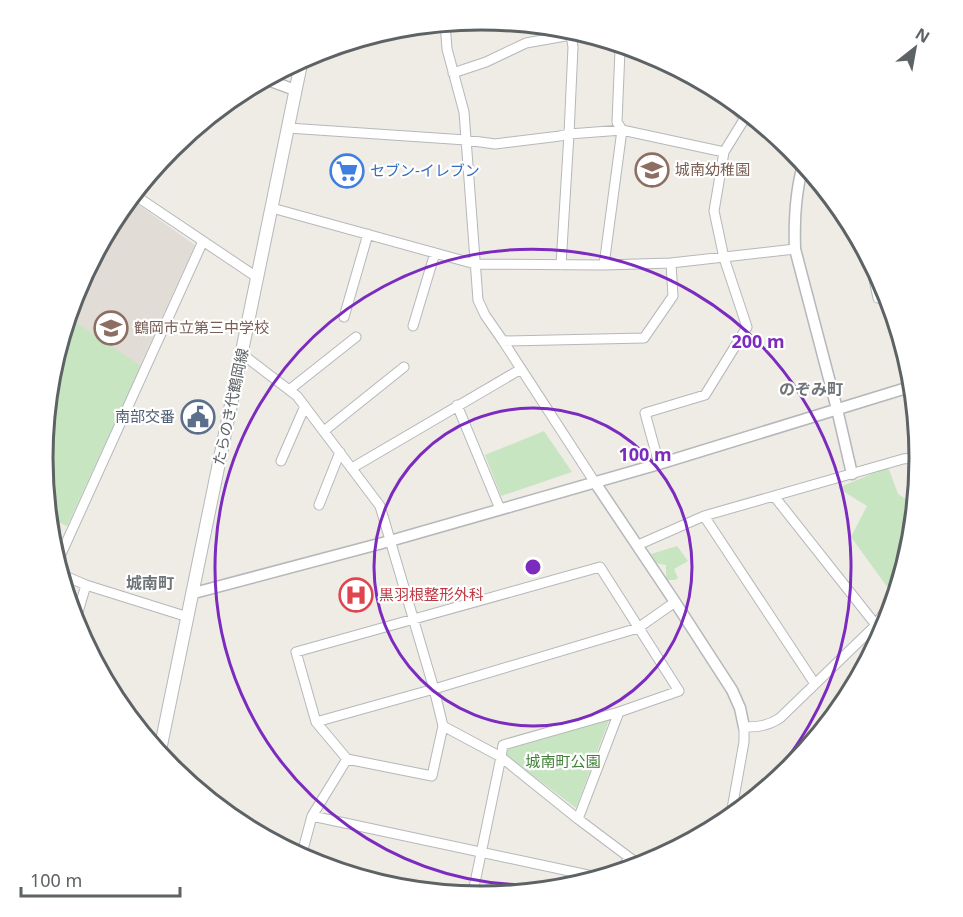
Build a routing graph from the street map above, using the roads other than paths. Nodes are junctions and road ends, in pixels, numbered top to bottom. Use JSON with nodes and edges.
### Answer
{"nodes":[{"id":1,"x":446,"y":32,"type":"edge"},
{"id":2,"x":553,"y":36,"type":"edge"},
{"id":3,"x":572,"y":40,"type":"edge"},
{"id":4,"x":620,"y":53,"type":"edge"},
{"id":5,"x":299,"y":71,"type":"edge"},
{"id":6,"x":453,"y":73,"type":"junction"},
{"id":7,"x":275,"y":83,"type":"edge"},
{"id":8,"x":295,"y":90,"type":"junction"},
{"id":9,"x":744,"y":120,"type":"edge"},
{"id":10,"x":288,"y":128,"type":"junction"},
{"id":11,"x":622,"y":130,"type":"junction"},
{"id":12,"x":569,"y":134,"type":"junction"},
{"id":13,"x":466,"y":140,"type":"junction"},
{"id":14,"x":724,"y":152,"type":"junction"},
{"id":15,"x":802,"y":174,"type":"edge"},
{"id":16,"x":141,"y":200,"type":"edge"},
{"id":17,"x":272,"y":208,"type":"junction"},
{"id":18,"x":368,"y":234,"type":"junction"},
{"id":19,"x":203,"y":242,"type":"junction"},
{"id":20,"x":795,"y":249,"type":"junction"},
{"id":21,"x":435,"y":253,"type":"junction"},
{"id":22,"x":723,"y":258,"type":"junction"},
{"id":23,"x":671,"y":263,"type":"junction"},
{"id":24,"x":475,"y":264,"type":"junction"},
{"id":25,"x":561,"y":265,"type":"junction"},
{"id":26,"x":604,"y":265,"type":"junction"},
{"id":27,"x":258,"y":278,"type":"junction"},
{"id":28,"x":344,"y":317,"type":"dead end"},
{"id":29,"x":413,"y":326,"type":"dead end"},
{"id":30,"x":356,"y":337,"type":"dead end"},
{"id":31,"x":503,"y":341,"type":"junction"},
{"id":32,"x":242,"y":354,"type":"junction"},
{"id":33,"x":404,"y":367,"type":"dead end"},
{"id":34,"x":521,"y":369,"type":"junction"},
{"id":35,"x":904,"y":389,"type":"edge"},
{"id":36,"x":289,"y":390,"type":"junction"},
{"id":37,"x":457,"y":405,"type":"junction"},
{"id":38,"x":305,"y":406,"type":"junction"},
{"id":39,"x":837,"y":409,"type":"junction"},
{"id":40,"x":324,"y":431,"type":"junction"},
{"id":41,"x":340,"y":452,"type":"junction"},
{"id":42,"x":910,"y":458,"type":"edge"},
{"id":43,"x":281,"y":461,"type":"dead end"},
{"id":44,"x":659,"y":464,"type":"junction"},
{"id":45,"x":352,"y":468,"type":"junction"},
{"id":46,"x":852,"y":474,"type":"junction"},
{"id":47,"x":594,"y":482,"type":"junction"},
{"id":48,"x":774,"y":496,"type":"junction"},
{"id":49,"x":319,"y":505,"type":"dead end"},
{"id":50,"x":501,"y":509,"type":"junction"},
{"id":51,"x":704,"y":516,"type":"junction"},
{"id":52,"x":390,"y":541,"type":"junction"},
{"id":53,"x":638,"y":546,"type":"junction"},
{"id":54,"x":63,"y":550,"type":"edge"},
{"id":55,"x":71,"y":579,"type":"edge"},
{"id":56,"x":86,"y":585,"type":"junction"},
{"id":57,"x":194,"y":593,"type":"junction"},
{"id":58,"x":675,"y":602,"type":"junction"},
{"id":59,"x":80,"y":606,"type":"edge"},
{"id":60,"x":188,"y":617,"type":"junction"},
{"id":61,"x":413,"y":619,"type":"junction"},
{"id":62,"x":876,"y":624,"type":"joint"},
{"id":63,"x":638,"y":628,"type":"junction"},
{"id":64,"x":815,"y":684,"type":"junction"},
{"id":65,"x":434,"y":689,"type":"junction"},
{"id":66,"x":619,"y":712,"type":"junction"},
{"id":67,"x":316,"y":722,"type":"junction"},
{"id":68,"x":443,"y":726,"type":"junction"},
{"id":69,"x":744,"y":727,"type":"junction"},
{"id":70,"x":161,"y":743,"type":"edge"},
{"id":71,"x":501,"y":757,"type":"junction"},
{"id":72,"x":347,"y":759,"type":"junction"},
{"id":73,"x":733,"y":805,"type":"edge"},
{"id":74,"x":312,"y":816,"type":"junction"},
{"id":75,"x":579,"y":819,"type":"junction"},
{"id":76,"x":303,"y":848,"type":"edge"},
{"id":77,"x":481,"y":852,"type":"junction"},
{"id":78,"x":629,"y":858,"type":"joint"},
{"id":79,"x":627,"y":861,"type":"edge"},
{"id":80,"x":584,"y":874,"type":"edge"},
{"id":81,"x":474,"y":887,"type":"edge"}],
"edges":[{"from":1,"to":6,"type":"street"},
{"from":2,"to":6,"type":"street"},
{"from":3,"to":12,"type":"street"},
{"from":4,"to":11,"type":"street"},
{"from":5,"to":8,"type":"main road","name":"たらのき代鶴岡線"},
{"from":6,"to":13,"type":"street"},
{"from":7,"to":8,"type":"street"},
{"from":8,"to":10,"type":"main road","name":"たらのき代鶴岡線"},
{"from":9,"to":14,"type":"street"},
{"from":10,"to":13,"type":"street"},
{"from":10,"to":17,"type":"main road","name":"たらのき代鶴岡線"},
{"from":11,"to":12,"type":"street"},
{"from":11,"to":14,"type":"street"},
{"from":11,"to":26,"type":"street"},
{"from":12,"to":13,"type":"street"},
{"from":12,"to":25,"type":"street"},
{"from":13,"to":24,"type":"street"},
{"from":14,"to":22,"type":"street"},
{"from":15,"to":20,"type":"street"},
{"from":16,"to":19,"type":"street"},
{"from":17,"to":18,"type":"street"},
{"from":17,"to":27,"type":"main road","name":"たらのき代鶴岡線"},
{"from":18,"to":21,"type":"street"},
{"from":18,"to":28,"type":"street"},
{"from":19,"to":27,"type":"street"},
{"from":19,"to":54,"type":"street"},
{"from":20,"to":22,"type":"street"},
{"from":20,"to":39,"type":"street"},
{"from":21,"to":24,"type":"street"},
{"from":21,"to":29,"type":"street"},
{"from":22,"to":23,"type":"street"},
{"from":22,"to":44,"type":"street"},
{"from":23,"to":26,"type":"street"},
{"from":23,"to":31,"type":"street"},
{"from":24,"to":25,"type":"street"},
{"from":24,"to":31,"type":"street"},
{"from":25,"to":26,"type":"street"},
{"from":27,"to":32,"type":"main road","name":"たらのき代鶴岡線"},
{"from":30,"to":36,"type":"street"},
{"from":31,"to":34,"type":"street"},
{"from":32,"to":36,"type":"street"},
{"from":32,"to":57,"type":"main road","name":"たらのき代鶴岡線"},
{"from":33,"to":40,"type":"street"},
{"from":34,"to":37,"type":"street"},
{"from":34,"to":47,"type":"street"},
{"from":35,"to":39,"type":"street"},
{"from":36,"to":38,"type":"street"},
{"from":37,"to":45,"type":"street"},
{"from":37,"to":50,"type":"street"},
{"from":38,"to":40,"type":"street"},
{"from":38,"to":43,"type":"street"},
{"from":39,"to":44,"type":"street"},
{"from":39,"to":46,"type":"street"},
{"from":40,"to":41,"type":"street"},
{"from":41,"to":45,"type":"street"},
{"from":41,"to":49,"type":"street"},
{"from":42,"to":46,"type":"street"},
{"from":44,"to":47,"type":"street"},
{"from":45,"to":52,"type":"street"},
{"from":46,"to":48,"type":"street"},
{"from":47,"to":50,"type":"street"},
{"from":47,"to":53,"type":"street"},
{"from":48,"to":51,"type":"street"},
{"from":48,"to":62,"type":"street"},
{"from":50,"to":52,"type":"street"},
{"from":51,"to":53,"type":"street"},
{"from":51,"to":64,"type":"street"},
{"from":52,"to":57,"type":"street"},
{"from":52,"to":61,"type":"street"},
{"from":53,"to":58,"type":"street"},
{"from":55,"to":56,"type":"street"},
{"from":56,"to":59,"type":"street"},
{"from":56,"to":60,"type":"street"},
{"from":57,"to":60,"type":"main road","name":"たらのき代鶴岡線"},
{"from":58,"to":63,"type":"street"},
{"from":58,"to":69,"type":"street"},
{"from":60,"to":70,"type":"main road","name":"たらのき代鶴岡線"},
{"from":61,"to":63,"type":"street"},
{"from":61,"to":65,"type":"street"},
{"from":61,"to":67,"type":"street"},
{"from":62,"to":64,"type":"street"},
{"from":63,"to":65,"type":"street"},
{"from":63,"to":66,"type":"street"},
{"from":64,"to":69,"type":"street"},
{"from":65,"to":67,"type":"street"},
{"from":65,"to":68,"type":"street"},
{"from":66,"to":71,"type":"street"},
{"from":66,"to":75,"type":"street"},
{"from":67,"to":72,"type":"street"},
{"from":68,"to":71,"type":"street"},
{"from":68,"to":72,"type":"street"},
{"from":69,"to":73,"type":"street"},
{"from":71,"to":75,"type":"street"},
{"from":71,"to":77,"type":"street"},
{"from":72,"to":74,"type":"street"},
{"from":74,"to":76,"type":"street"},
{"from":74,"to":77,"type":"street"},
{"from":75,"to":78,"type":"street"},
{"from":77,"to":80,"type":"street"},
{"from":77,"to":81,"type":"street"},
{"from":78,"to":79,"type":"street"}]}
